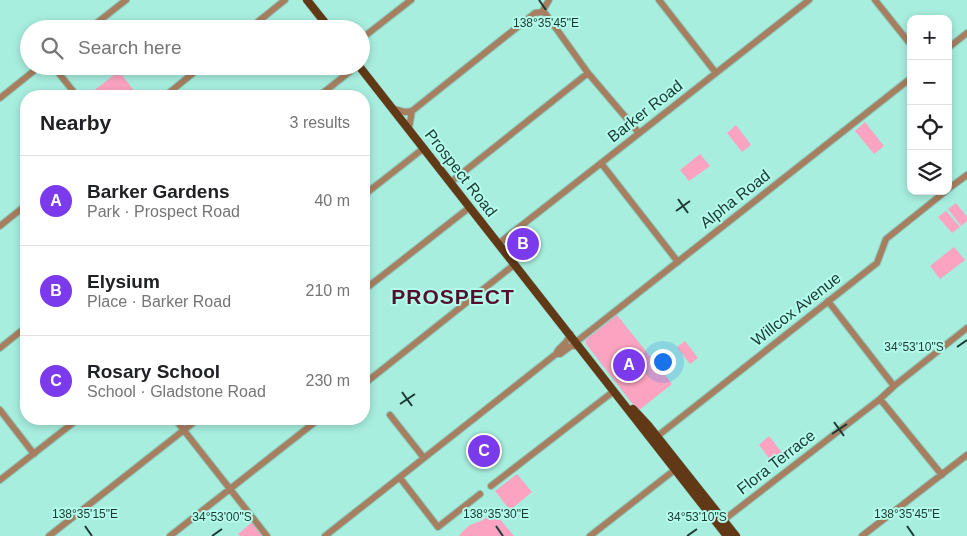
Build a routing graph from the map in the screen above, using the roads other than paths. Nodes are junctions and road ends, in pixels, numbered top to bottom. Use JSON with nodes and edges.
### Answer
{"nodes":[{"id":1,"x":126,"y":0,"type":"edge"},
{"id":2,"x":285,"y":0,"type":"edge"},
{"id":3,"x":307,"y":0,"type":"edge"},
{"id":4,"x":410,"y":0,"type":"edge"},
{"id":5,"x":549,"y":0,"type":"edge"},
{"id":6,"x":659,"y":0,"type":"edge"},
{"id":7,"x":809,"y":0,"type":"edge"},
{"id":8,"x":875,"y":0,"type":"edge"},
{"id":9,"x":542,"y":12,"type":"junction"},
{"id":10,"x":100,"y":20,"type":"edge"},
{"id":11,"x":260,"y":20,"type":"edge"},
{"id":12,"x":323,"y":20,"type":"edge"},
{"id":13,"x":370,"y":32,"type":"edge"},
{"id":14,"x":966,"y":36,"type":"edge"},
{"id":15,"x":907,"y":40,"type":"edge"},
{"id":16,"x":952,"y":45,"type":"edge"},
{"id":17,"x":588,"y":73,"type":"junction"},
{"id":18,"x":716,"y":73,"type":"junction"},
{"id":19,"x":29,"y":75,"type":"edge"},
{"id":20,"x":60,"y":75,"type":"edge"},
{"id":21,"x":191,"y":75,"type":"edge"},
{"id":22,"x":347,"y":75,"type":"edge"},
{"id":23,"x":366,"y":75,"type":"edge"},
{"id":24,"x":907,"y":81,"type":"edge"},
{"id":25,"x":72,"y":90,"type":"edge"},
{"id":26,"x":172,"y":90,"type":"edge"},
{"id":27,"x":328,"y":90,"type":"edge"},
{"id":28,"x":0,"y":98,"type":"edge"},
{"id":29,"x":394,"y":109,"type":"junction"},
{"id":30,"x":412,"y":111,"type":"junction"},
{"id":31,"x":409,"y":128,"type":"junction"},
{"id":32,"x":639,"y":134,"type":"junction"},
{"id":33,"x":424,"y":148,"type":"junction"},
{"id":34,"x":601,"y":163,"type":"junction"},
{"id":35,"x":967,"y":175,"type":"edge"},
{"id":36,"x":451,"y":182,"type":"junction"},
{"id":37,"x":952,"y":186,"type":"edge"},
{"id":38,"x":370,"y":190,"type":"edge"},
{"id":39,"x":941,"y":195,"type":"edge"},
{"id":40,"x":470,"y":207,"type":"junction"},
{"id":41,"x":20,"y":211,"type":"edge"},
{"id":42,"x":0,"y":226,"type":"edge"},
{"id":43,"x":498,"y":244,"type":"junction"},
{"id":44,"x":678,"y":262,"type":"junction"},
{"id":45,"x":515,"y":264,"type":"junction"},
{"id":46,"x":370,"y":285,"type":"edge"},
{"id":47,"x":828,"y":301,"type":"junction"},
{"id":48,"x":967,"y":328,"type":"edge"},
{"id":49,"x":20,"y":332,"type":"edge"},
{"id":50,"x":570,"y":334,"type":"junction"},
{"id":51,"x":578,"y":344,"type":"junction"},
{"id":52,"x":0,"y":348,"type":"edge"},
{"id":53,"x":556,"y":354,"type":"junction"},
{"id":54,"x":370,"y":379,"type":"edge"},
{"id":55,"x":894,"y":386,"type":"junction"},
{"id":56,"x":614,"y":391,"type":"junction"},
{"id":57,"x":880,"y":399,"type":"junction"},
{"id":58,"x":0,"y":410,"type":"edge"},
{"id":59,"x":390,"y":415,"type":"dead end"},
{"id":60,"x":70,"y":425,"type":"edge"},
{"id":61,"x":180,"y":425,"type":"edge"},
{"id":62,"x":190,"y":425,"type":"edge"},
{"id":63,"x":311,"y":425,"type":"edge"},
{"id":64,"x":184,"y":430,"type":"junction"},
{"id":65,"x":655,"y":439,"type":"junction"},
{"id":66,"x":34,"y":454,"type":"junction"},
{"id":67,"x":967,"y":455,"type":"edge"},
{"id":68,"x":424,"y":458,"type":"junction"},
{"id":69,"x":677,"y":468,"type":"junction"},
{"id":70,"x":942,"y":475,"type":"junction"},
{"id":71,"x":400,"y":478,"type":"junction"},
{"id":72,"x":0,"y":480,"type":"edge"},
{"id":73,"x":491,"y":486,"type":"dead end"},
{"id":74,"x":230,"y":489,"type":"junction"},
{"id":75,"x":480,"y":494,"type":"dead end"},
{"id":76,"x":721,"y":522,"type":"junction"},
{"id":77,"x":49,"y":536,"type":"edge"},
{"id":78,"x":170,"y":536,"type":"edge"},
{"id":79,"x":267,"y":536,"type":"edge"},
{"id":80,"x":325,"y":536,"type":"edge"},
{"id":81,"x":590,"y":536,"type":"edge"},
{"id":82,"x":728,"y":536,"type":"edge"},
{"id":83,"x":736,"y":536,"type":"edge"},
{"id":84,"x":862,"y":536,"type":"edge"}],
"edges":[{"from":1,"to":10,"type":"street"},
{"from":2,"to":11,"type":"street"},
{"from":3,"to":12,"type":"main road"},
{"from":4,"to":13,"type":"street"},
{"from":5,"to":9,"type":"street"},
{"from":6,"to":18,"type":"street"},
{"from":7,"to":18,"type":"street","name":"Barker Road"},
{"from":8,"to":15,"type":"street"},
{"from":9,"to":17,"type":"street"},
{"from":9,"to":30,"type":"street"},
{"from":14,"to":16,"type":"street"},
{"from":17,"to":32,"type":"street"},
{"from":17,"to":36,"type":"street"},
{"from":18,"to":32,"type":"street","name":"Barker Road"},
{"from":19,"to":28,"type":"street"},
{"from":20,"to":25,"type":"street"},
{"from":21,"to":26,"type":"street"},
{"from":22,"to":27,"type":"street"},
{"from":23,"to":29,"type":"main road","name":"Prospect Road"},
{"from":24,"to":44,"type":"street","name":"Alpha Road"},
{"from":29,"to":30,"type":"street"},
{"from":29,"to":31,"type":"main road","name":"Prospect Road"},
{"from":30,"to":31,"type":"street"},
{"from":31,"to":33,"type":"main road","name":"Prospect Road"},
{"from":32,"to":34,"type":"street","name":"Barker Road"},
{"from":33,"to":36,"type":"main road","name":"Prospect Road"},
{"from":33,"to":38,"type":"street"},
{"from":34,"to":43,"type":"street","name":"Barker Road"},
{"from":34,"to":44,"type":"street"},
{"from":35,"to":37,"type":"street","name":"Willcox Avenue"},
{"from":36,"to":40,"type":"main road","name":"Prospect Road"},
{"from":39,"to":47,"type":"street","name":"Willcox Avenue"},
{"from":40,"to":43,"type":"main road","name":"Prospect Road"},
{"from":40,"to":46,"type":"street"},
{"from":41,"to":42,"type":"street"},
{"from":43,"to":45,"type":"main road","name":"Prospect Road"},
{"from":44,"to":51,"type":"street","name":"Alpha Road"},
{"from":45,"to":50,"type":"main road","name":"Prospect Road"},
{"from":45,"to":54,"type":"street"},
{"from":47,"to":55,"type":"street"},
{"from":47,"to":65,"type":"street","name":"Willcox Avenue"},
{"from":48,"to":55,"type":"street","name":"Flora Terrace"},
{"from":49,"to":52,"type":"street"},
{"from":50,"to":51,"type":"main road","name":"Prospect Road"},
{"from":50,"to":53,"type":"street"},
{"from":51,"to":53,"type":"street","name":"Alpha Road"},
{"from":51,"to":56,"type":"main road","name":"Prospect Road"},
{"from":53,"to":68,"type":"street"},
{"from":55,"to":57,"type":"street","name":"Flora Terrace"},
{"from":56,"to":65,"type":"main road","name":"Prospect Road"},
{"from":56,"to":73,"type":"street"},
{"from":57,"to":70,"type":"street"},
{"from":57,"to":76,"type":"street","name":"Flora Terrace"},
{"from":58,"to":66,"type":"street"},
{"from":59,"to":68,"type":"street"},
{"from":60,"to":66,"type":"street"},
{"from":61,"to":64,"type":"street"},
{"from":62,"to":64,"type":"street"},
{"from":63,"to":74,"type":"street"},
{"from":64,"to":74,"type":"street"},
{"from":64,"to":77,"type":"street"},
{"from":65,"to":69,"type":"main road","name":"Prospect Road"},
{"from":66,"to":72,"type":"street"},
{"from":67,"to":70,"type":"street"},
{"from":68,"to":71,"type":"street"},
{"from":69,"to":76,"type":"main road","name":"Prospect Road"},
{"from":69,"to":81,"type":"street"},
{"from":70,"to":84,"type":"street"},
{"from":71,"to":75,"type":"street"},
{"from":71,"to":80,"type":"street"},
{"from":74,"to":78,"type":"street"},
{"from":74,"to":79,"type":"street"},
{"from":76,"to":82,"type":"main road","name":"Prospect Road"},
{"from":76,"to":83,"type":"main road","name":"Prospect Road"}]}
